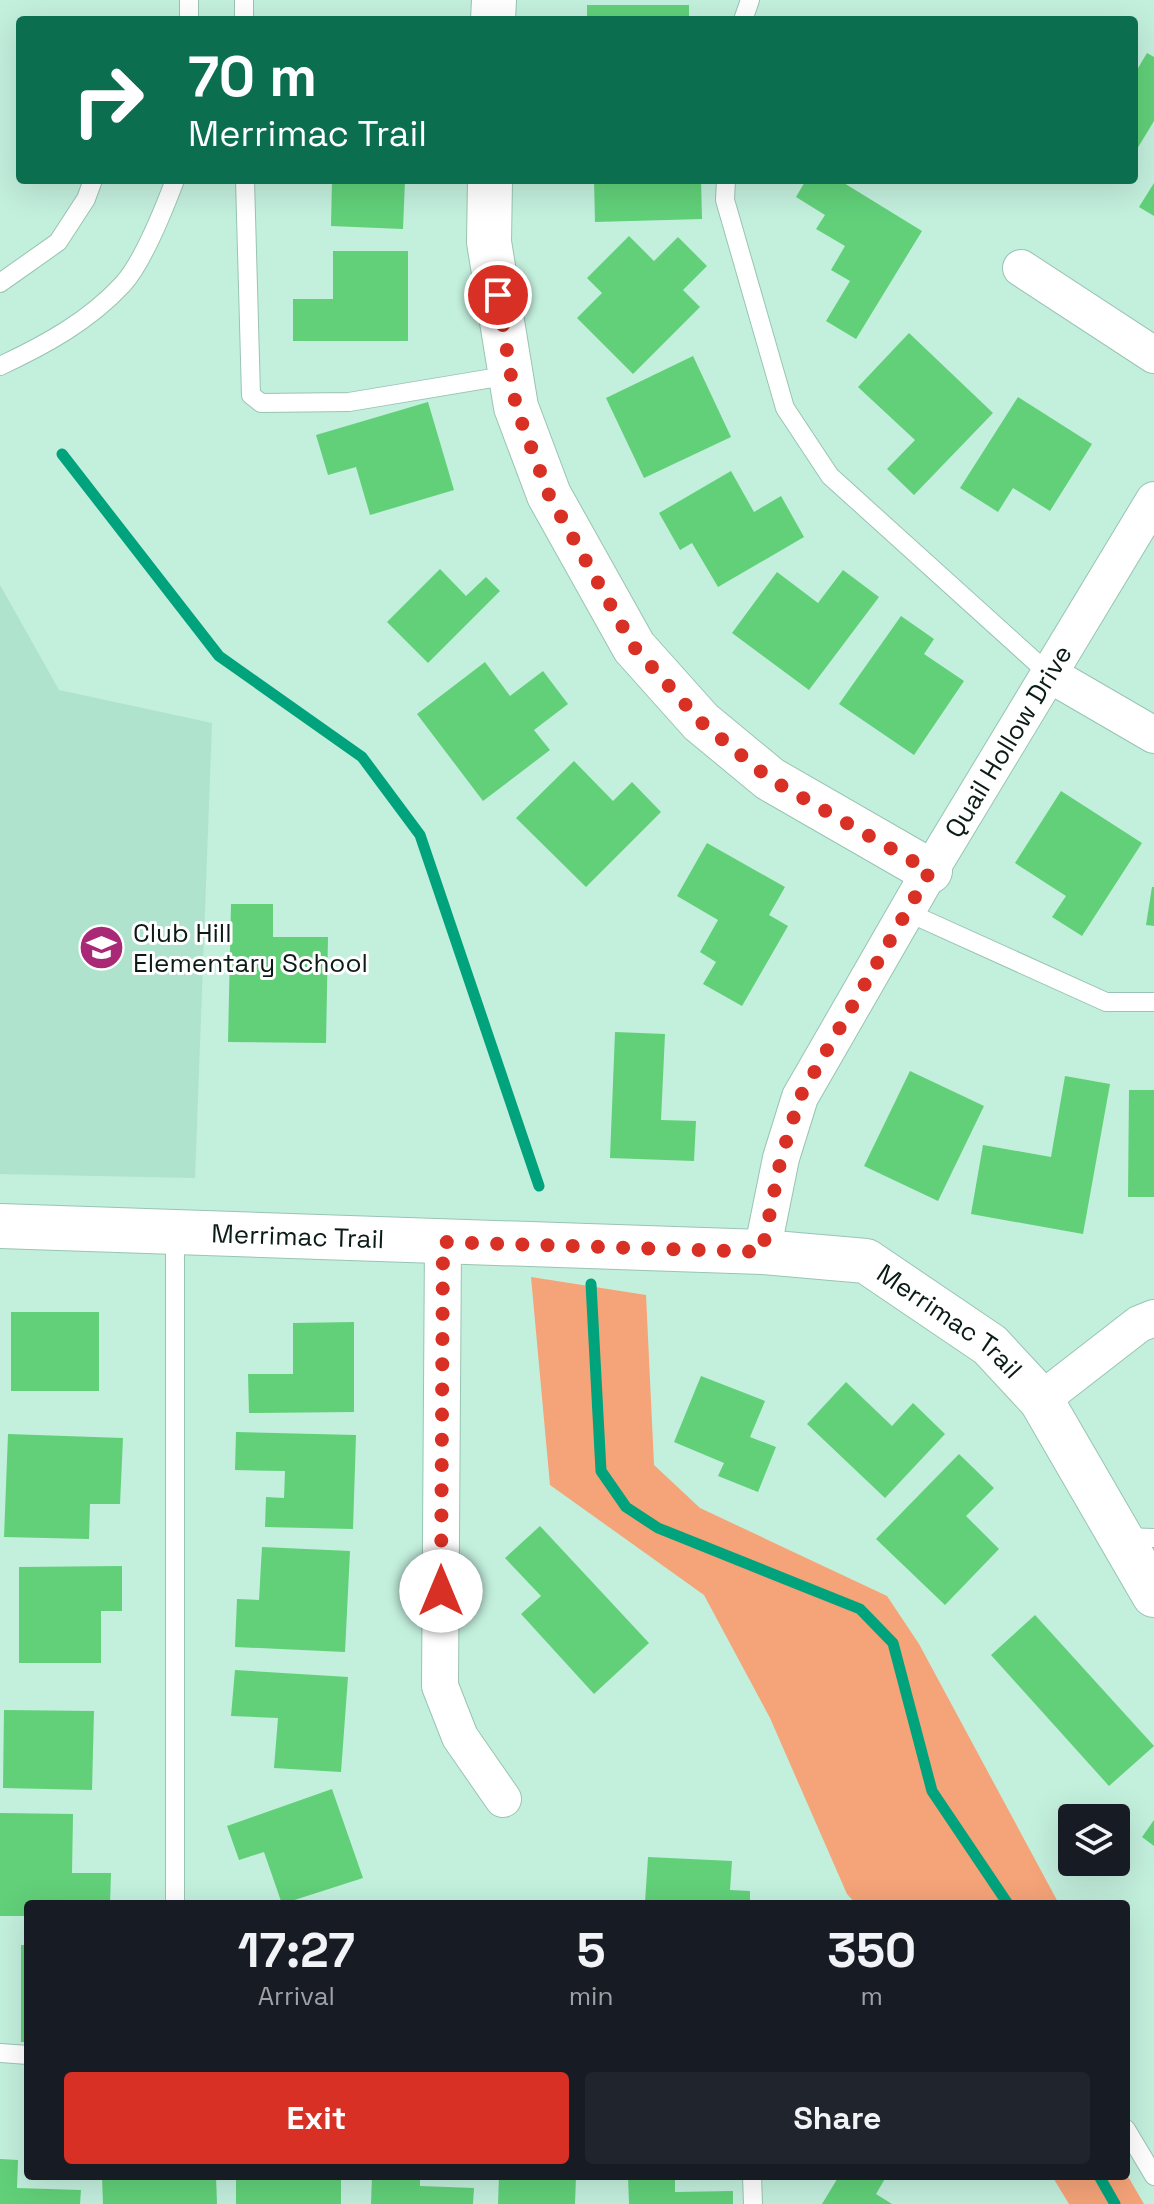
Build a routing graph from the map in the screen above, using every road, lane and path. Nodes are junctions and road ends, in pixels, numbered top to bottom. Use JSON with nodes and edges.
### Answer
{"nodes":[{"id":1,"x":92,"y":184,"type":"edge"},
{"id":2,"x":173,"y":184,"type":"edge"},
{"id":3,"x":245,"y":184,"type":"edge"},
{"id":4,"x":490,"y":184,"type":"edge"},
{"id":5,"x":726,"y":184,"type":"edge"},
{"id":6,"x":1021,"y":268,"type":"dead end"},
{"id":7,"x":0,"y":283,"type":"edge"},
{"id":8,"x":1154,"y":355,"type":"edge"},
{"id":9,"x":0,"y":366,"type":"edge"},
{"id":10,"x":511,"y":375,"type":"junction"},
{"id":11,"x":1154,"y":500,"type":"edge"},
{"id":12,"x":1049,"y":674,"type":"junction"},
{"id":13,"x":1154,"y":735,"type":"edge"},
{"id":14,"x":930,"y":871,"type":"junction"},
{"id":15,"x":907,"y":912,"type":"junction"},
{"id":16,"x":1154,"y":1002,"type":"edge"},
{"id":17,"x":0,"y":1226,"type":"edge"},
{"id":18,"x":175,"y":1231,"type":"junction"},
{"id":19,"x":443,"y":1242,"type":"junction"},
{"id":20,"x":762,"y":1252,"type":"junction"},
{"id":21,"x":1154,"y":1318,"type":"edge"},
{"id":22,"x":1041,"y":1400,"type":"junction"},
{"id":23,"x":1137,"y":1538,"type":"edge"},
{"id":24,"x":1154,"y":1595,"type":"edge"},
{"id":25,"x":503,"y":1799,"type":"dead end"},
{"id":26,"x":175,"y":1900,"type":"edge"},
{"id":27,"x":0,"y":2053,"type":"edge"},
{"id":28,"x":24,"y":2055,"type":"edge"},
{"id":29,"x":1130,"y":2136,"type":"edge"},
{"id":30,"x":1154,"y":2176,"type":"edge"},
{"id":31,"x":752,"y":2180,"type":"edge"},
{"id":32,"x":753,"y":2204,"type":"edge"}],
"edges":[{"from":1,"to":7,"type":"lane"},
{"from":2,"to":9,"type":"lane"},
{"from":3,"to":10,"type":"lane"},
{"from":4,"to":10,"type":"street"},
{"from":5,"to":12,"type":"lane"},
{"from":6,"to":8,"type":"street"},
{"from":10,"to":14,"type":"street"},
{"from":11,"to":12,"type":"street","name":"Quail Hollow Drive"},
{"from":12,"to":13,"type":"street"},
{"from":12,"to":14,"type":"street","name":"Quail Hollow Drive"},
{"from":14,"to":15,"type":"street","name":"Quail Hollow Drive"},
{"from":15,"to":16,"type":"lane"},
{"from":15,"to":20,"type":"street","name":"Quail Hollow Drive"},
{"from":17,"to":18,"type":"street","name":"Merrimac Trail"},
{"from":18,"to":19,"type":"street","name":"Merrimac Trail"},
{"from":18,"to":26,"type":"lane"},
{"from":19,"to":20,"type":"street","name":"Merrimac Trail"},
{"from":19,"to":25,"type":"street"},
{"from":20,"to":22,"type":"street","name":"Merrimac Trail"},
{"from":21,"to":22,"type":"street"},
{"from":22,"to":23,"type":"street","name":"Merrimac Trail"},
{"from":23,"to":24,"type":"street","name":"Merrimac Trail"},
{"from":27,"to":28,"type":"lane"},
{"from":29,"to":30,"type":"lane"},
{"from":31,"to":32,"type":"lane"}]}
